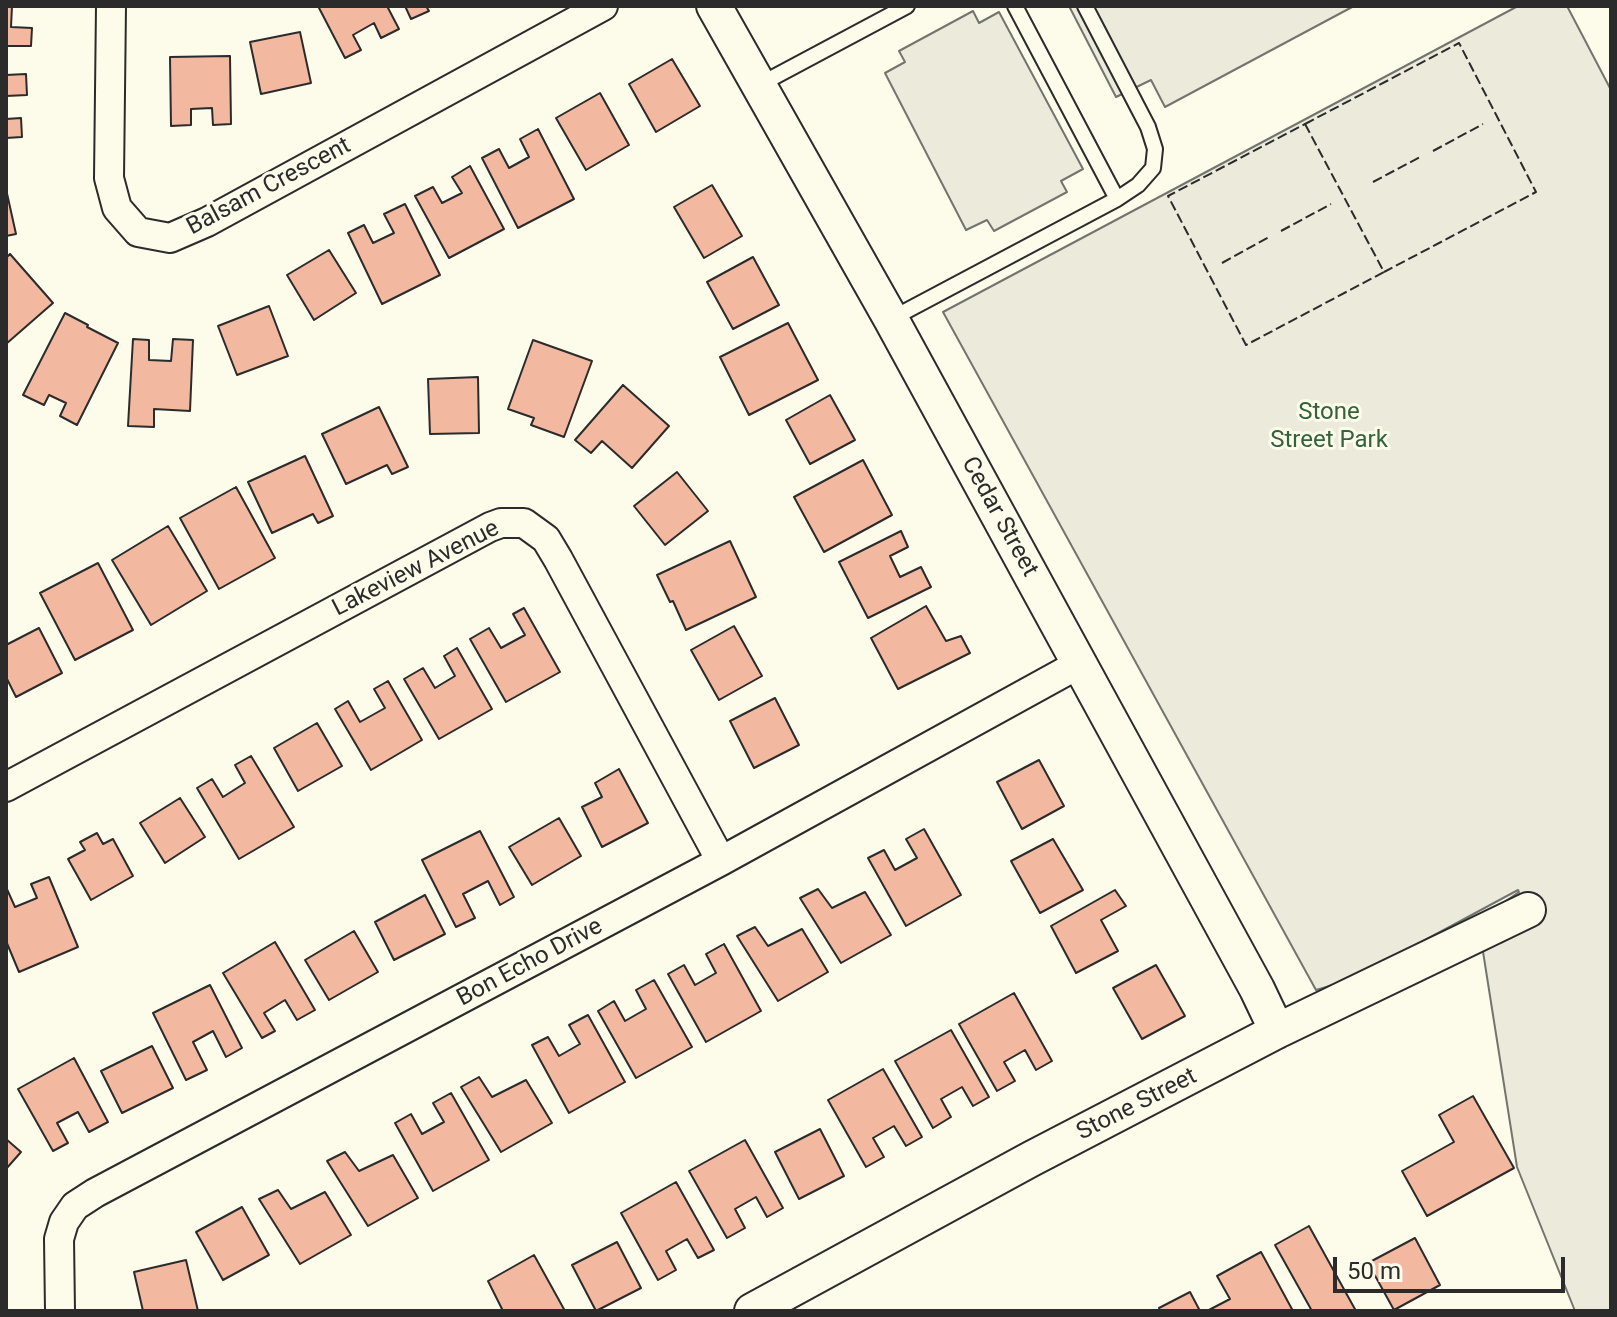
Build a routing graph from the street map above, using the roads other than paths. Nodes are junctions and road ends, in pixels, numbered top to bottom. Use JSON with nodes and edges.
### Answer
{"nodes":[{"id":1,"x":111,"y":6,"type":"edge"},
{"id":2,"x":603,"y":6,"type":"edge"},
{"id":3,"x":714,"y":6,"type":"edge"},
{"id":4,"x":907,"y":6,"type":"edge"},
{"id":5,"x":1015,"y":6,"type":"edge"},
{"id":6,"x":1085,"y":6,"type":"edge"},
{"id":7,"x":759,"y":85,"type":"junction"},
{"id":8,"x":1117,"y":199,"type":"junction"},
{"id":9,"x":891,"y":319,"type":"junction"},
{"id":10,"x":1079,"y":664,"type":"junction"},
{"id":11,"x":6,"y":787,"type":"edge"},
{"id":12,"x":721,"y":861,"type":"junction"},
{"id":13,"x":1528,"y":910,"type":"dead end"},
{"id":14,"x":1277,"y":1031,"type":"junction"},
{"id":15,"x":60,"y":1311,"type":"edge"},
{"id":16,"x":752,"y":1311,"type":"edge"}],
"edges":[{"from":1,"to":2,"type":"street","name":"Balsam Crescent"},
{"from":3,"to":7,"type":"street","name":"Cedar Street"},
{"from":4,"to":7,"type":"lane"},
{"from":5,"to":8,"type":"lane"},
{"from":6,"to":8,"type":"lane"},
{"from":7,"to":9,"type":"street","name":"Cedar Street"},
{"from":8,"to":9,"type":"lane"},
{"from":9,"to":10,"type":"street","name":"Cedar Street"},
{"from":10,"to":12,"type":"street","name":"Bon Echo Drive"},
{"from":10,"to":14,"type":"street","name":"Cedar Street"},
{"from":11,"to":12,"type":"street","name":"Lakeview Avenue"},
{"from":12,"to":15,"type":"street","name":"Bon Echo Drive"},
{"from":13,"to":14,"type":"street","name":"Stone Street"},
{"from":14,"to":16,"type":"street","name":"Stone Street"}]}
